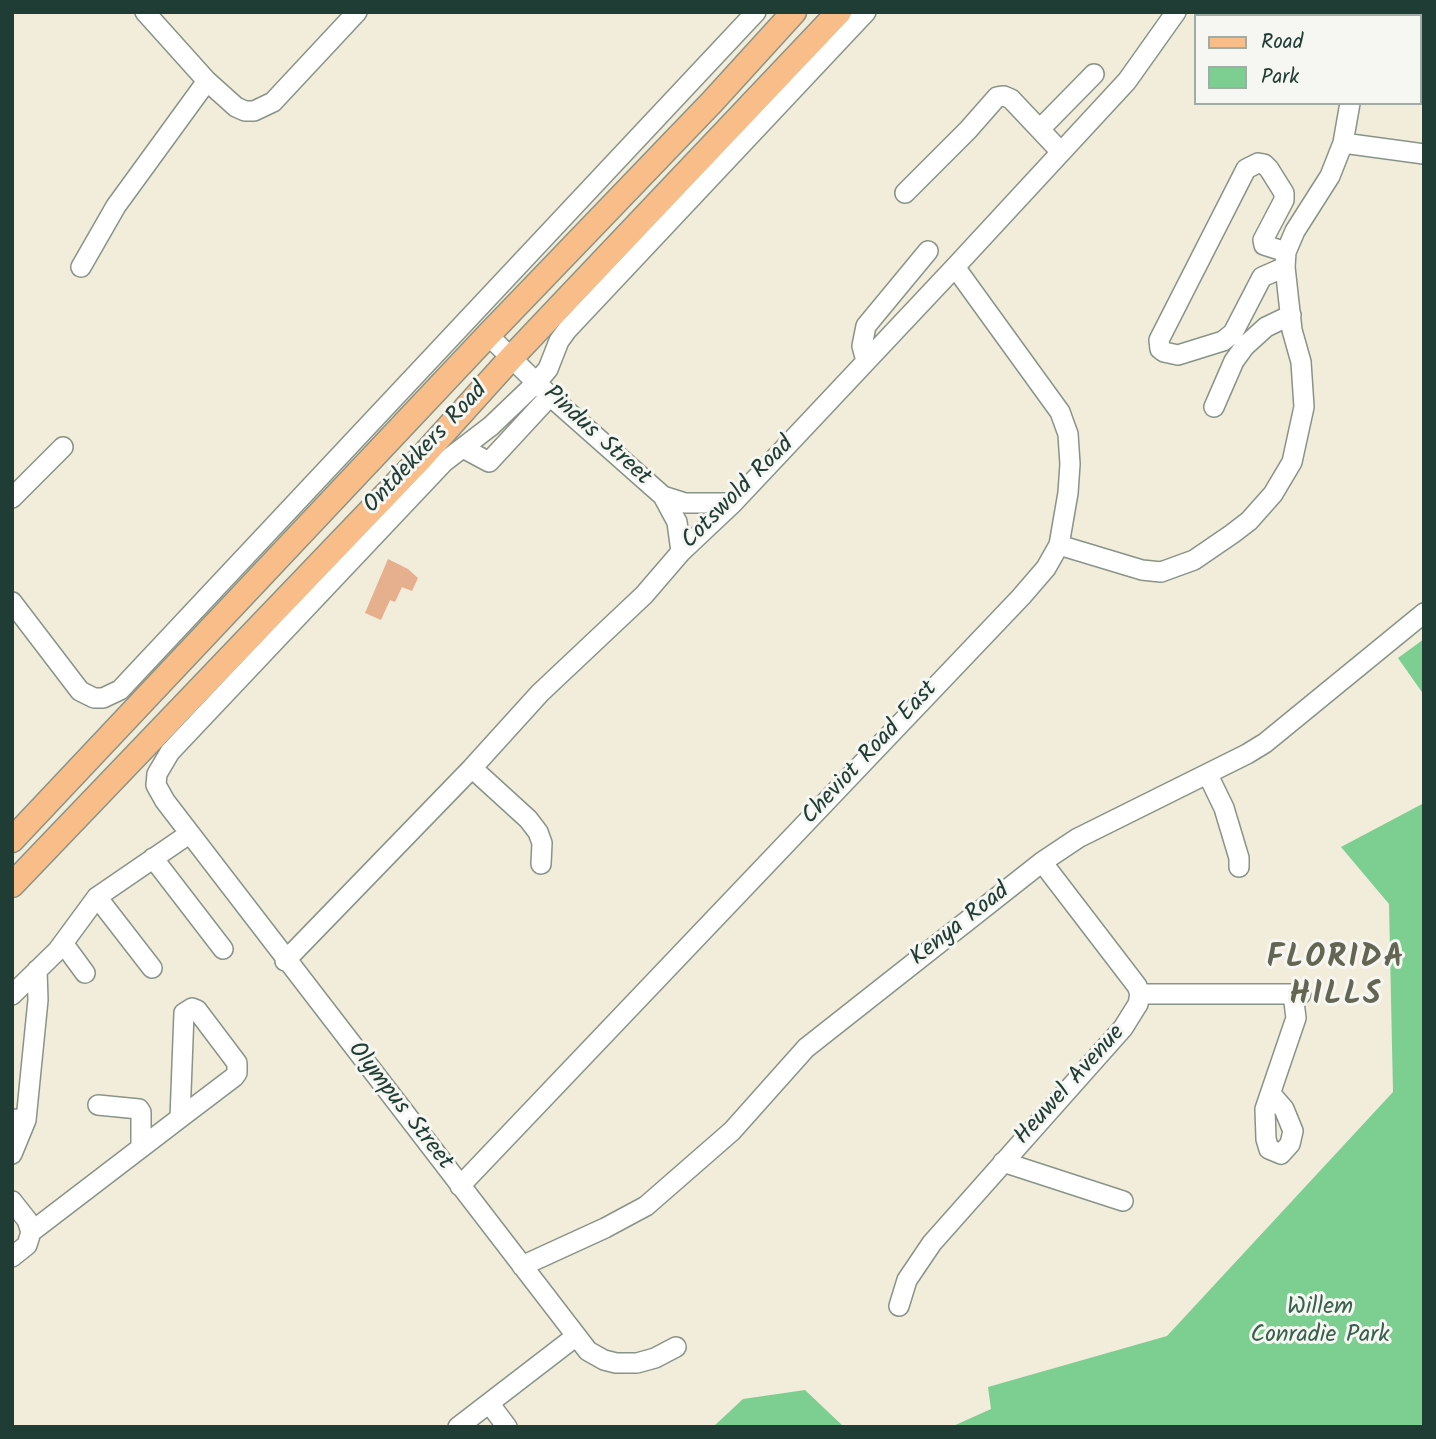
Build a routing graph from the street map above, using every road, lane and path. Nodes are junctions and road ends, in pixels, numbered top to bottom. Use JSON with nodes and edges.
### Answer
{"nodes":[{"id":1,"x":145,"y":12,"type":"edge"},
{"id":2,"x":358,"y":12,"type":"edge"},
{"id":3,"x":794,"y":12,"type":"edge"},
{"id":4,"x":839,"y":12,"type":"edge"},
{"id":5,"x":866,"y":12,"type":"edge"},
{"id":6,"x":1176,"y":12,"type":"edge"},
{"id":7,"x":746,"y":15,"type":"edge"},
{"id":8,"x":1094,"y":74,"type":"dead end"},
{"id":9,"x":202,"y":87,"type":"junction"},
{"id":10,"x":1350,"y":105,"type":"edge"},
{"id":11,"x":1040,"y":129,"type":"junction"},
{"id":12,"x":1343,"y":143,"type":"junction"},
{"id":13,"x":1061,"y":152,"type":"junction"},
{"id":14,"x":1424,"y":154,"type":"edge"},
{"id":15,"x":905,"y":193,"type":"dead end"},
{"id":16,"x":928,"y":251,"type":"dead end"},
{"id":17,"x":1285,"y":259,"type":"junction"},
{"id":18,"x":81,"y":267,"type":"dead end"},
{"id":19,"x":955,"y":267,"type":"junction"},
{"id":20,"x":1291,"y":315,"type":"junction"},
{"id":21,"x":488,"y":335,"type":"junction"},
{"id":22,"x":511,"y":358,"type":"junction"},
{"id":23,"x":866,"y":361,"type":"junction"},
{"id":24,"x":543,"y":390,"type":"junction"},
{"id":25,"x":1214,"y":407,"type":"dead end"},
{"id":26,"x":63,"y":447,"type":"dead end"},
{"id":27,"x":463,"y":448,"type":"junction"},
{"id":28,"x":663,"y":496,"type":"junction"},
{"id":29,"x":12,"y":498,"type":"edge"},
{"id":30,"x":733,"y":503,"type":"junction"},
{"id":31,"x":1059,"y":545,"type":"junction"},
{"id":32,"x":681,"y":552,"type":"junction"},
{"id":33,"x":12,"y":602,"type":"edge"},
{"id":34,"x":1424,"y":612,"type":"edge"},
{"id":35,"x":472,"y":768,"type":"junction"},
{"id":36,"x":1208,"y":775,"type":"junction"},
{"id":37,"x":156,"y":785,"type":"joint"},
{"id":38,"x":189,"y":834,"type":"junction"},
{"id":39,"x":12,"y":839,"type":"edge"},
{"id":40,"x":153,"y":858,"type":"junction"},
{"id":41,"x":1042,"y":862,"type":"junction"},
{"id":42,"x":541,"y":864,"type":"dead end"},
{"id":43,"x":1239,"y":867,"type":"dead end"},
{"id":44,"x":12,"y":885,"type":"edge"},
{"id":45,"x":97,"y":897,"type":"junction"},
{"id":46,"x":63,"y":943,"type":"junction"},
{"id":47,"x":223,"y":949,"type":"dead end"},
{"id":48,"x":285,"y":961,"type":"junction"},
{"id":49,"x":152,"y":968,"type":"dead end"},
{"id":50,"x":37,"y":970,"type":"junction"},
{"id":51,"x":85,"y":973,"type":"dead end"},
{"id":52,"x":1140,"y":994,"type":"junction"},
{"id":53,"x":12,"y":995,"type":"edge"},
{"id":54,"x":1271,"y":1094,"type":"dead end"},
{"id":55,"x":98,"y":1105,"type":"dead end"},
{"id":56,"x":180,"y":1118,"type":"junction"},
{"id":57,"x":19,"y":1119,"type":"edge"},
{"id":58,"x":141,"y":1148,"type":"junction"},
{"id":59,"x":12,"y":1154,"type":"edge"},
{"id":60,"x":1003,"y":1163,"type":"junction"},
{"id":61,"x":460,"y":1186,"type":"junction"},
{"id":62,"x":12,"y":1201,"type":"edge"},
{"id":63,"x":1122,"y":1201,"type":"dead end"},
{"id":64,"x":31,"y":1232,"type":"junction"},
{"id":65,"x":12,"y":1257,"type":"edge"},
{"id":66,"x":522,"y":1266,"type":"junction"},
{"id":67,"x":899,"y":1306,"type":"dead end"},
{"id":68,"x":575,"y":1337,"type":"junction"},
{"id":69,"x":676,"y":1347,"type":"dead end"},
{"id":70,"x":489,"y":1403,"type":"junction"},
{"id":71,"x":458,"y":1427,"type":"edge"},
{"id":72,"x":507,"y":1427,"type":"edge"}],
"edges":[{"from":1,"to":9,"type":"street"},
{"from":2,"to":9,"type":"street"},
{"from":3,"to":21,"type":"main road","name":"Ontdekkers Road"},
{"from":4,"to":22,"type":"main road","name":"Ontdekkers Road"},
{"from":5,"to":24,"type":"street","name":"Ontdekkers Road"},
{"from":6,"to":13,"type":"street","name":"Cotswold Road"},
{"from":7,"to":33,"type":"street"},
{"from":8,"to":11,"type":"street"},
{"from":9,"to":18,"type":"street"},
{"from":10,"to":12,"type":"street"},
{"from":11,"to":13,"type":"street"},
{"from":11,"to":15,"type":"street"},
{"from":12,"to":14,"type":"street"},
{"from":12,"to":17,"type":"street"},
{"from":13,"to":19,"type":"street","name":"Cotswold Road"},
{"from":16,"to":23,"type":"street"},
{"from":17,"to":17,"type":"street"},
{"from":17,"to":20,"type":"street"},
{"from":19,"to":23,"type":"street","name":"Cotswold Road"},
{"from":19,"to":31,"type":"street","name":"Cheviot Road East"},
{"from":20,"to":25,"type":"street"},
{"from":20,"to":31,"type":"street"},
{"from":21,"to":22,"type":"street","name":"Pindus Street"},
{"from":21,"to":39,"type":"main road","name":"Ontdekkers Road"},
{"from":22,"to":24,"type":"street","name":"Pindus Street"},
{"from":22,"to":44,"type":"main road","name":"Ontdekkers Road"},
{"from":23,"to":30,"type":"street","name":"Cotswold Road"},
{"from":24,"to":27,"type":"street","name":"Ontdekkers Road"},
{"from":24,"to":27,"type":"street"},
{"from":24,"to":28,"type":"street","name":"Pindus Street"},
{"from":26,"to":29,"type":"street"},
{"from":27,"to":37,"type":"street","name":"Ontdekkers Road"},
{"from":28,"to":30,"type":"street"},
{"from":28,"to":32,"type":"street","name":"Pindus Street"},
{"from":30,"to":32,"type":"street","name":"Cotswold Road"},
{"from":31,"to":61,"type":"street","name":"Cheviot Road East"},
{"from":32,"to":35,"type":"street","name":"Cotswold Road"},
{"from":34,"to":36,"type":"street","name":"Kenya Road"},
{"from":35,"to":42,"type":"street"},
{"from":35,"to":48,"type":"street","name":"Cotswold Road"},
{"from":36,"to":41,"type":"street","name":"Kenya Road"},
{"from":36,"to":43,"type":"street"},
{"from":37,"to":38,"type":"street","name":"Olympus Street"},
{"from":38,"to":40,"type":"street"},
{"from":38,"to":48,"type":"street","name":"Olympus Street"},
{"from":40,"to":45,"type":"street"},
{"from":40,"to":47,"type":"street"},
{"from":41,"to":52,"type":"street"},
{"from":41,"to":66,"type":"street","name":"Kenya Road"},
{"from":45,"to":46,"type":"street"},
{"from":45,"to":49,"type":"street"},
{"from":46,"to":50,"type":"street"},
{"from":46,"to":51,"type":"street"},
{"from":48,"to":61,"type":"street","name":"Olympus Street"},
{"from":50,"to":53,"type":"street"},
{"from":50,"to":57,"type":"street"},
{"from":52,"to":54,"type":"street"},
{"from":52,"to":60,"type":"street","name":"Heuwel Avenue"},
{"from":55,"to":58,"type":"street"},
{"from":56,"to":56,"type":"street"},
{"from":56,"to":58,"type":"street"},
{"from":57,"to":59,"type":"street"},
{"from":58,"to":64,"type":"street"},
{"from":60,"to":63,"type":"street"},
{"from":60,"to":67,"type":"street","name":"Heuwel Avenue"},
{"from":61,"to":66,"type":"street","name":"Olympus Street"},
{"from":62,"to":64,"type":"street"},
{"from":64,"to":65,"type":"street"},
{"from":66,"to":68,"type":"street","name":"Olympus Street"},
{"from":68,"to":69,"type":"street","name":"Olympus Street"},
{"from":68,"to":70,"type":"street"},
{"from":70,"to":71,"type":"street"},
{"from":70,"to":72,"type":"street"}]}
